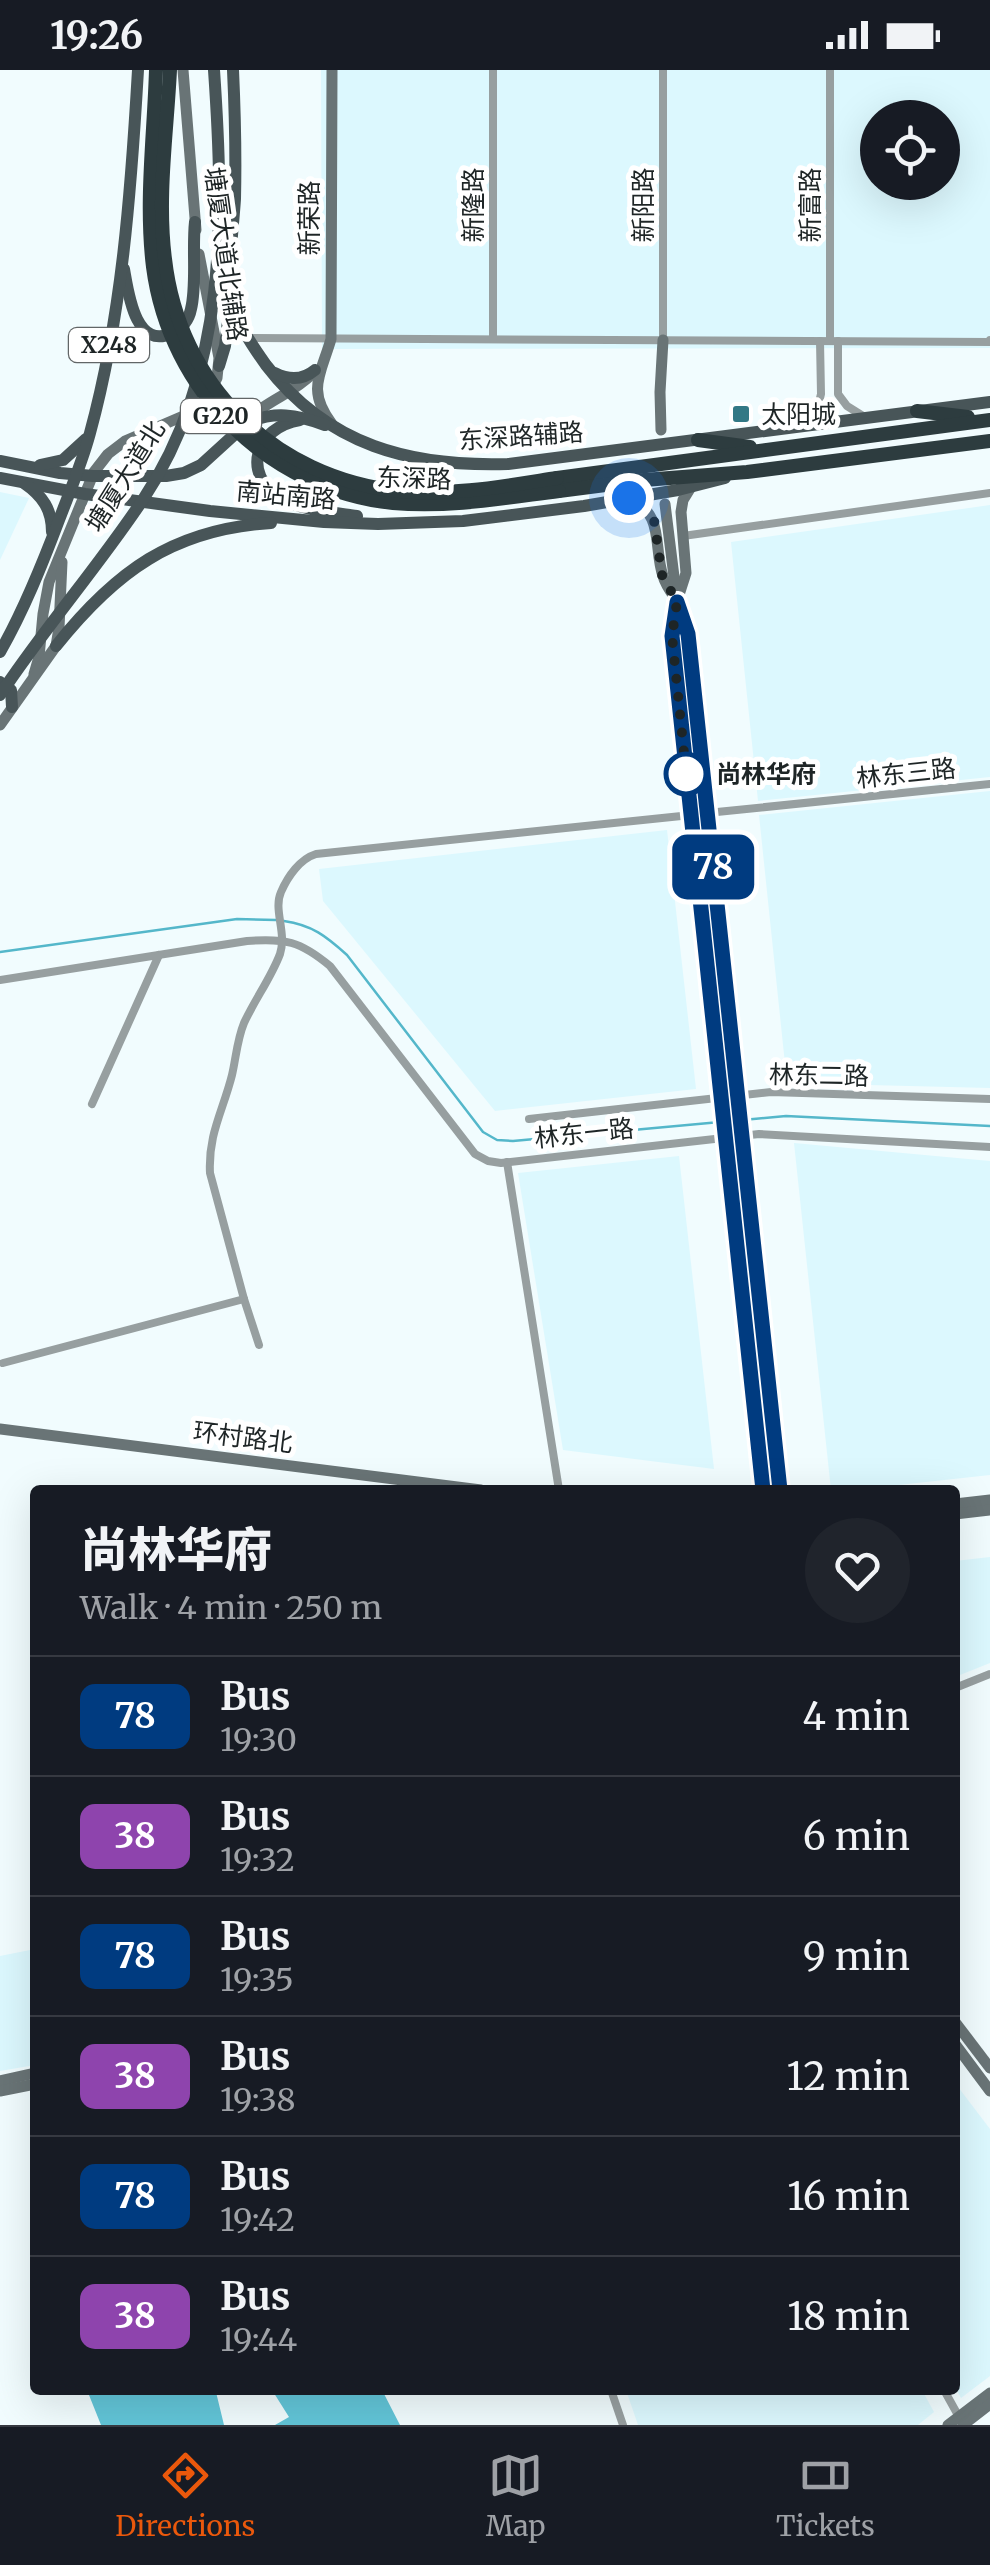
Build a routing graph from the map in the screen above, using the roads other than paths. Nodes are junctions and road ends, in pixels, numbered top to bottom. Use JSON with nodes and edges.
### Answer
{"nodes":[{"id":1,"x":138,"y":70,"type":"edge"},
{"id":2,"x":156,"y":70,"type":"edge"},
{"id":3,"x":170,"y":70,"type":"edge"},
{"id":4,"x":183,"y":70,"type":"edge"},
{"id":5,"x":214,"y":70,"type":"edge"},
{"id":6,"x":233,"y":70,"type":"edge"},
{"id":7,"x":332,"y":70,"type":"edge"},
{"id":8,"x":493,"y":70,"type":"edge"},
{"id":9,"x":664,"y":70,"type":"edge"},
{"id":10,"x":830,"y":70,"type":"edge"},
{"id":11,"x":194,"y":222,"type":"junction"},
{"id":12,"x":122,"y":256,"type":"junction"},
{"id":13,"x":231,"y":286,"type":"junction"},
{"id":14,"x":249,"y":338,"type":"junction"},
{"id":15,"x":331,"y":338,"type":"junction"},
{"id":16,"x":492,"y":339,"type":"junction"},
{"id":17,"x":662,"y":340,"type":"junction"},
{"id":18,"x":829,"y":341,"type":"junction"},
{"id":19,"x":990,"y":341,"type":"edge"},
{"id":20,"x":219,"y":366,"type":"junction"},
{"id":21,"x":268,"y":367,"type":"junction"},
{"id":22,"x":318,"y":367,"type":"junction"},
{"id":23,"x":290,"y":392,"type":"junction"},
{"id":24,"x":990,"y":402,"type":"edge"},
{"id":25,"x":917,"y":411,"type":"junction"},
{"id":26,"x":867,"y":418,"type":"junction"},
{"id":27,"x":312,"y":420,"type":"junction"},
{"id":28,"x":989,"y":420,"type":"edge"},
{"id":29,"x":246,"y":424,"type":"junction"},
{"id":30,"x":798,"y":427,"type":"junction"},
{"id":31,"x":336,"y":429,"type":"junction"},
{"id":32,"x":661,"y":430,"type":"dead end"},
{"id":33,"x":90,"y":432,"type":"junction"},
{"id":34,"x":698,"y":440,"type":"junction"},
{"id":35,"x":990,"y":440,"type":"edge"},
{"id":36,"x":770,"y":450,"type":"junction"},
{"id":37,"x":0,"y":461,"type":"edge"},
{"id":38,"x":30,"y":466,"type":"junction"},
{"id":39,"x":747,"y":472,"type":"junction"},
{"id":40,"x":77,"y":475,"type":"junction"},
{"id":41,"x":92,"y":476,"type":"junction"},
{"id":42,"x":0,"y":478,"type":"edge"},
{"id":43,"x":18,"y":481,"type":"junction"},
{"id":44,"x":558,"y":484,"type":"junction"},
{"id":45,"x":691,"y":487,"type":"junction"},
{"id":46,"x":78,"y":492,"type":"junction"},
{"id":47,"x":990,"y":493,"type":"edge"},
{"id":48,"x":629,"y":498,"type":"junction"},
{"id":49,"x":666,"y":504,"type":"dead end"},
{"id":50,"x":324,"y":522,"type":"junction"},
{"id":51,"x":426,"y":524,"type":"junction"},
{"id":52,"x":682,"y":536,"type":"junction"},
{"id":53,"x":51,"y":540,"type":"junction"},
{"id":54,"x":63,"y":552,"type":"junction"},
{"id":55,"x":677,"y":602,"type":"junction"},
{"id":56,"x":56,"y":646,"type":"junction"},
{"id":57,"x":0,"y":652,"type":"edge"},
{"id":58,"x":34,"y":674,"type":"junction"},
{"id":59,"x":0,"y":682,"type":"edge"},
{"id":60,"x":0,"y":695,"type":"edge"},
{"id":61,"x":12,"y":707,"type":"junction"},
{"id":62,"x":0,"y":725,"type":"edge"},
{"id":63,"x":990,"y":784,"type":"edge"},
{"id":64,"x":690,"y":814,"type":"junction"},
{"id":65,"x":707,"y":814,"type":"junction"},
{"id":66,"x":283,"y":939,"type":"junction"},
{"id":67,"x":159,"y":955,"type":"junction"},
{"id":68,"x":0,"y":980,"type":"edge"},
{"id":69,"x":990,"y":1098,"type":"edge"},
{"id":70,"x":738,"y":1100,"type":"junction"},
{"id":71,"x":721,"y":1102,"type":"junction"},
{"id":72,"x":92,"y":1104,"type":"dead end"},
{"id":73,"x":529,"y":1119,"type":"dead end"},
{"id":74,"x":741,"y":1131,"type":"junction"},
{"id":75,"x":724,"y":1133,"type":"junction"},
{"id":76,"x":990,"y":1146,"type":"edge"},
{"id":77,"x":507,"y":1162,"type":"junction"},
{"id":78,"x":244,"y":1299,"type":"junction"},
{"id":79,"x":258,"y":1345,"type":"dead end"},
{"id":80,"x":3,"y":1364,"type":"dead end"},
{"id":81,"x":0,"y":1429,"type":"edge"},
{"id":82,"x":442,"y":1485,"type":"edge"},
{"id":83,"x":557,"y":1485,"type":"edge"},
{"id":84,"x":761,"y":1485,"type":"edge"},
{"id":85,"x":779,"y":1485,"type":"edge"},
{"id":86,"x":990,"y":1500,"type":"edge"},
{"id":87,"x":960,"y":1503,"type":"edge"},
{"id":88,"x":990,"y":1510,"type":"edge"},
{"id":89,"x":960,"y":1513,"type":"edge"},
{"id":90,"x":990,"y":1674,"type":"edge"},
{"id":91,"x":960,"y":1686,"type":"edge"},
{"id":92,"x":960,"y":2029,"type":"edge"},
{"id":93,"x":960,"y":2051,"type":"edge"},
{"id":94,"x":990,"y":2068,"type":"edge"},
{"id":95,"x":30,"y":2075,"type":"edge"},
{"id":96,"x":0,"y":2080,"type":"edge"},
{"id":97,"x":30,"y":2085,"type":"edge"},
{"id":98,"x":990,"y":2090,"type":"edge"},
{"id":99,"x":0,"y":2091,"type":"edge"},
{"id":100,"x":990,"y":2393,"type":"edge"},
{"id":101,"x":613,"y":2395,"type":"edge"},
{"id":102,"x":946,"y":2395,"type":"edge"},
{"id":103,"x":990,"y":2404,"type":"edge"},
{"id":104,"x":957,"y":2422,"type":"edge"},
{"id":105,"x":623,"y":2425,"type":"edge"}],
"edges":[{"from":1,"to":12,"type":"main road","name":"塘厦大道北","number":"X248"},
{"from":2,"to":44,"type":"highway","name":"东深路","number":"G220","bridge":true},
{"from":3,"to":44,"type":"highway","name":"东深路","number":"G220","bridge":true},
{"from":4,"to":11,"type":"main road","name":"塘厦大道北辅路"},
{"from":5,"to":60,"type":"main road","name":"塘厦大道北","bridge":true},
{"from":6,"to":13,"type":"main road","name":"东深路辅路"},
{"from":7,"to":15,"type":"main road","name":"新荣路"},
{"from":8,"to":16,"type":"street","name":"新隆路"},
{"from":9,"to":17,"type":"street","name":"新阳路"},
{"from":10,"to":18,"type":"street","name":"新富路"},
{"from":11,"to":12,"type":"main road"},
{"from":11,"to":20,"type":"main road","name":"塘厦大道北辅路"},
{"from":12,"to":33,"type":"main road","name":"塘厦大道北","number":"X248"},
{"from":13,"to":14,"type":"main road","name":"东深路辅路"},
{"from":13,"to":20,"type":"main road"},
{"from":14,"to":15,"type":"street"},
{"from":14,"to":21,"type":"main road","name":"东深路辅路"},
{"from":15,"to":16,"type":"street"},
{"from":15,"to":22,"type":"main road","name":"新荣路"},
{"from":16,"to":17,"type":"street"},
{"from":17,"to":18,"type":"street"},
{"from":17,"to":32,"type":"main road"},
{"from":18,"to":19,"type":"street"},
{"from":18,"to":26,"type":"street"},
{"from":18,"to":30,"type":"street"},
{"from":20,"to":41,"type":"main road","name":"塘厦大道北辅路"},
{"from":21,"to":22,"type":"main road"},
{"from":21,"to":23,"type":"main road","name":"东深路辅路"},
{"from":22,"to":23,"type":"main road"},
{"from":22,"to":31,"type":"main road"},
{"from":23,"to":29,"type":"main road"},
{"from":23,"to":31,"type":"main road","name":"东深路辅路"},
{"from":24,"to":25,"type":"main road","name":"东深路辅路"},
{"from":25,"to":26,"type":"main road","name":"东深路辅路"},
{"from":25,"to":28,"type":"highway"},
{"from":26,"to":30,"type":"main road","name":"东深路辅路"},
{"from":27,"to":29,"type":"main road"},
{"from":27,"to":31,"type":"main road"},
{"from":27,"to":51,"type":"main road"},
{"from":28,"to":36,"type":"highway","name":"东深路","number":"G220"},
{"from":29,"to":41,"type":"main road","name":"南站南路"},
{"from":30,"to":34,"type":"main road","name":"东深路辅路"},
{"from":31,"to":34,"type":"main road","name":"东深路辅路"},
{"from":33,"to":38,"type":"main road"},
{"from":33,"to":40,"type":"main road","name":"塘厦大道北","number":"X248"},
{"from":34,"to":36,"type":"highway"},
{"from":35,"to":39,"type":"highway","name":"东深路","number":"G220"},
{"from":36,"to":44,"type":"highway","name":"东深路","number":"G220"},
{"from":37,"to":38,"type":"main road","name":"南站南路"},
{"from":38,"to":40,"type":"main road","name":"南站南路"},
{"from":39,"to":44,"type":"highway","name":"东深路","number":"G220"},
{"from":39,"to":45,"type":"main road","name":"南站南路"},
{"from":40,"to":41,"type":"main road","name":"南站南路"},
{"from":40,"to":46,"type":"main road","name":"塘厦大道北","number":"X248"},
{"from":41,"to":46,"type":"main road","name":"塘厦大道北辅路"},
{"from":42,"to":43,"type":"main road","name":"南站南路"},
{"from":43,"to":46,"type":"main road","name":"南站南路"},
{"from":43,"to":53,"type":"main road"},
{"from":45,"to":48,"type":"main road","name":"南站南路"},
{"from":45,"to":52,"type":"main road"},
{"from":46,"to":50,"type":"main road","name":"南站南路"},
{"from":46,"to":53,"type":"main road","name":"塘厦大道北","number":"X248"},
{"from":46,"to":54,"type":"main road","name":"塘厦大道北辅路"},
{"from":47,"to":52,"type":"street"},
{"from":48,"to":51,"type":"main road","name":"南站南路"},
{"from":48,"to":55,"type":"main road"},
{"from":49,"to":55,"type":"main road"},
{"from":50,"to":51,"type":"main road","name":"南站南路"},
{"from":50,"to":56,"type":"main road"},
{"from":52,"to":55,"type":"main road"},
{"from":53,"to":57,"type":"main road","name":"塘厦大道北","number":"X248"},
{"from":54,"to":56,"type":"main road","name":"塘厦大道北辅路"},
{"from":54,"to":58,"type":"main road","name":"塘厦大道北辅路"},
{"from":55,"to":64,"type":"main road"},
{"from":55,"to":65,"type":"main road"},
{"from":56,"to":58,"type":"main road","name":"塘厦大道北辅路"},
{"from":58,"to":61,"type":"main road","name":"塘厦大道北辅路"},
{"from":59,"to":61,"type":"main road"},
{"from":61,"to":62,"type":"main road","name":"塘厦大道北辅路"},
{"from":63,"to":65,"type":"street","name":"林东三路"},
{"from":64,"to":66,"type":"street"},
{"from":64,"to":71,"type":"main road"},
{"from":65,"to":70,"type":"main road"},
{"from":66,"to":67,"type":"street"},
{"from":66,"to":77,"type":"street","name":"林东一路"},
{"from":66,"to":78,"type":"street"},
{"from":67,"to":68,"type":"street"},
{"from":67,"to":72,"type":"street"},
{"from":69,"to":70,"type":"street","name":"林东二路"},
{"from":70,"to":71,"type":"street","name":"林东二路"},
{"from":70,"to":74,"type":"main road"},
{"from":71,"to":73,"type":"street","name":"林东二路"},
{"from":71,"to":75,"type":"main road"},
{"from":74,"to":75,"type":"street","name":"林东一路"},
{"from":74,"to":76,"type":"street","name":"林东一路"},
{"from":74,"to":85,"type":"main road"},
{"from":75,"to":77,"type":"street","name":"林东一路"},
{"from":75,"to":84,"type":"main road"},
{"from":77,"to":83,"type":"street"},
{"from":78,"to":79,"type":"street"},
{"from":78,"to":80,"type":"street"},
{"from":81,"to":82,"type":"main road","name":"环村路北"},
{"from":86,"to":87,"type":"main road"},
{"from":88,"to":89,"type":"main road"},
{"from":90,"to":91,"type":"street"},
{"from":92,"to":94,"type":"main road"},
{"from":93,"to":98,"type":"main road"},
{"from":95,"to":96,"type":"main road"},
{"from":97,"to":99,"type":"main road"},
{"from":100,"to":104,"type":"main road"},
{"from":101,"to":105,"type":"street"},
{"from":102,"to":104,"type":"street"},
{"from":103,"to":104,"type":"main road"}]}
